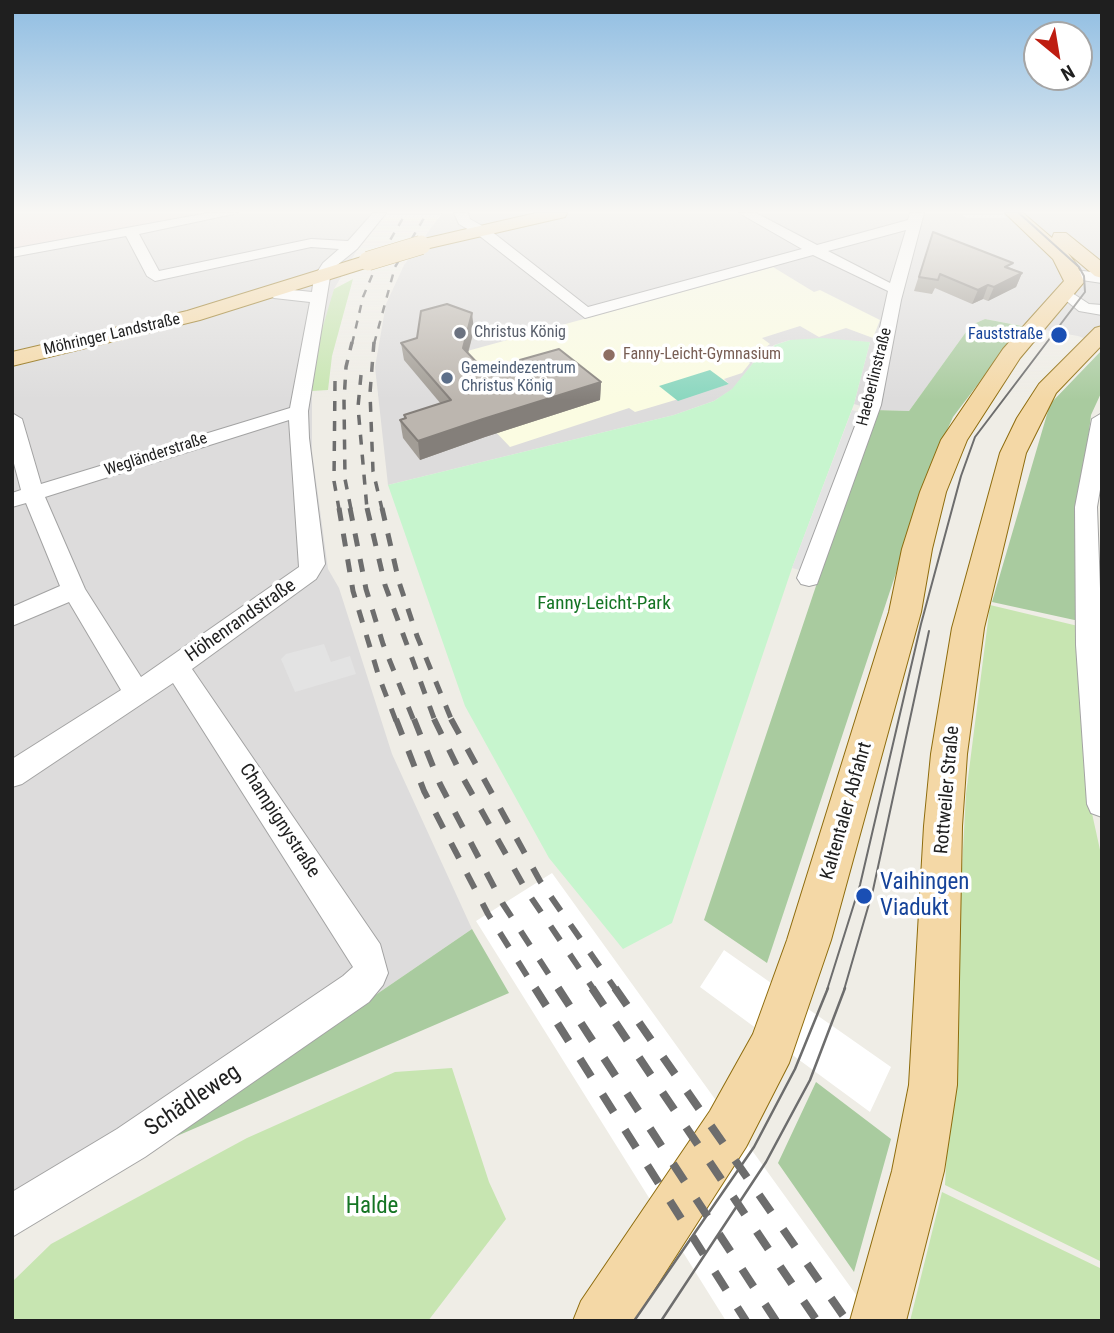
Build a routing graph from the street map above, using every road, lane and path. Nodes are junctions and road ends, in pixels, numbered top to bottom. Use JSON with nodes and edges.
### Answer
{"nodes":[{"id":1,"x":325,"y":275,"type":"edge"},
{"id":2,"x":538,"y":275,"type":"edge"},
{"id":3,"x":723,"y":275,"type":"edge"},
{"id":4,"x":867,"y":275,"type":"edge"},
{"id":5,"x":900,"y":275,"type":"edge"},
{"id":6,"x":1066,"y":275,"type":"edge"},
{"id":7,"x":1087,"y":275,"type":"edge"},
{"id":8,"x":322,"y":277,"type":"junction"},
{"id":9,"x":1069,"y":284,"type":"junction"},
{"id":10,"x":896,"y":289,"type":"junction"},
{"id":11,"x":274,"y":293,"type":"junction"},
{"id":12,"x":318,"y":300,"type":"junction"},
{"id":13,"x":1102,"y":310,"type":"edge"},
{"id":14,"x":1102,"y":332,"type":"edge"},
{"id":15,"x":12,"y":359,"type":"edge"},
{"id":16,"x":299,"y":411,"type":"junction"},
{"id":17,"x":12,"y":419,"type":"edge"},
{"id":18,"x":1102,"y":419,"type":"edge"},
{"id":19,"x":23,"y":497,"type":"edge"},
{"id":20,"x":1094,"y":509,"type":"edge"},
{"id":21,"x":809,"y":578,"type":"dead end"},
{"id":22,"x":74,"y":590,"type":"junction"},
{"id":23,"x":12,"y":617,"type":"edge"},
{"id":24,"x":176,"y":668,"type":"junction"},
{"id":25,"x":137,"y":693,"type":"junction"},
{"id":26,"x":12,"y":775,"type":"edge"},
{"id":27,"x":1102,"y":804,"type":"edge"},
{"id":28,"x":368,"y":978,"type":"joint"},
{"id":29,"x":12,"y":1216,"type":"edge"},
{"id":30,"x":601,"y":1321,"type":"edge"},
{"id":31,"x":878,"y":1321,"type":"edge"}],
"edges":[{"from":1,"to":8,"type":"main road","name":"Möhringer Landstraße"},
{"from":2,"to":3,"type":"street"},
{"from":4,"to":10,"type":"street"},
{"from":5,"to":10,"type":"street","name":"Haeberlinstraße"},
{"from":6,"to":9,"type":"main road"},
{"from":7,"to":9,"type":"street"},
{"from":8,"to":11,"type":"main road","name":"Möhringer Landstraße"},
{"from":8,"to":12,"type":"street","name":"Höhenrandstraße"},
{"from":9,"to":13,"type":"street"},
{"from":9,"to":30,"type":"main road","name":"Kaltentaler Abfahrt"},
{"from":10,"to":21,"type":"street","name":"Haeberlinstraße"},
{"from":11,"to":12,"type":"street"},
{"from":11,"to":15,"type":"main road","name":"Möhringer Landstraße"},
{"from":12,"to":16,"type":"street","name":"Höhenrandstraße"},
{"from":14,"to":31,"type":"main road","name":"Rottweiler Straße"},
{"from":16,"to":19,"type":"street","name":"Wegländerstraße"},
{"from":16,"to":24,"type":"street","name":"Höhenrandstraße"},
{"from":17,"to":19,"type":"street"},
{"from":18,"to":20,"type":"street"},
{"from":19,"to":22,"type":"street"},
{"from":20,"to":27,"type":"street"},
{"from":22,"to":23,"type":"street"},
{"from":22,"to":25,"type":"street"},
{"from":24,"to":25,"type":"street","name":"Höhenrandstraße"},
{"from":24,"to":28,"type":"street","name":"Champignystraße"},
{"from":25,"to":26,"type":"street","name":"Höhenrandstraße"},
{"from":28,"to":29,"type":"street","name":"Schädleweg"}]}
